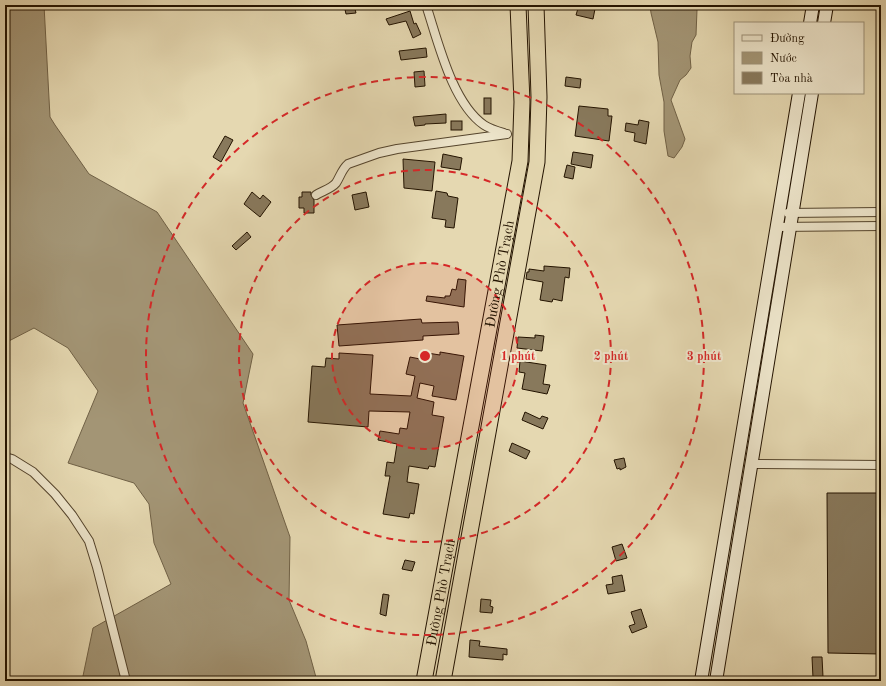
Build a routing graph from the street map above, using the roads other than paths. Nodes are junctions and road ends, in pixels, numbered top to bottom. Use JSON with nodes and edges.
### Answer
{"nodes":[{"id":1,"x":426,"y":5,"type":"edge"},
{"id":2,"x":518,"y":5,"type":"edge"},
{"id":3,"x":536,"y":5,"type":"edge"},
{"id":4,"x":813,"y":5,"type":"edge"},
{"id":5,"x":827,"y":5,"type":"edge"},
{"id":6,"x":810,"y":22,"type":"edge"},
{"id":7,"x":824,"y":22,"type":"edge"},
{"id":8,"x":799,"y":94,"type":"edge"},
{"id":9,"x":812,"y":94,"type":"edge"},
{"id":10,"x":514,"y":134,"type":"junction"},
{"id":11,"x":316,"y":195,"type":"dead end"},
{"id":12,"x":881,"y":212,"type":"edge"},
{"id":13,"x":779,"y":213,"type":"junction"},
{"id":14,"x":793,"y":213,"type":"junction"},
{"id":15,"x":790,"y":226,"type":"junction"},
{"id":16,"x":881,"y":226,"type":"edge"},
{"id":17,"x":777,"y":227,"type":"junction"},
{"id":18,"x":5,"y":457,"type":"edge"},
{"id":19,"x":751,"y":464,"type":"junction"},
{"id":20,"x":881,"y":465,"type":"edge"},
{"id":21,"x":126,"y":681,"type":"edge"},
{"id":22,"x":424,"y":681,"type":"edge"},
{"id":23,"x":443,"y":681,"type":"edge"},
{"id":24,"x":701,"y":681,"type":"edge"},
{"id":25,"x":716,"y":681,"type":"edge"}],
"edges":[{"from":1,"to":10,"type":"street"},
{"from":2,"to":10,"type":"highway","name":"Đường Phò Trạch"},
{"from":3,"to":23,"type":"highway","name":"Đường Phò Trạch"},
{"from":4,"to":6,"type":"street"},
{"from":5,"to":7,"type":"street"},
{"from":8,"to":13,"type":"street"},
{"from":9,"to":14,"type":"street"},
{"from":10,"to":11,"type":"street"},
{"from":10,"to":22,"type":"highway","name":"Đường Phò Trạch"},
{"from":12,"to":14,"type":"street"},
{"from":13,"to":14,"type":"street"},
{"from":13,"to":17,"type":"street"},
{"from":14,"to":15,"type":"street"},
{"from":15,"to":16,"type":"street"},
{"from":15,"to":17,"type":"street"},
{"from":15,"to":19,"type":"street"},
{"from":17,"to":24,"type":"street"},
{"from":18,"to":21,"type":"street"},
{"from":19,"to":20,"type":"street"},
{"from":19,"to":25,"type":"street"}]}
